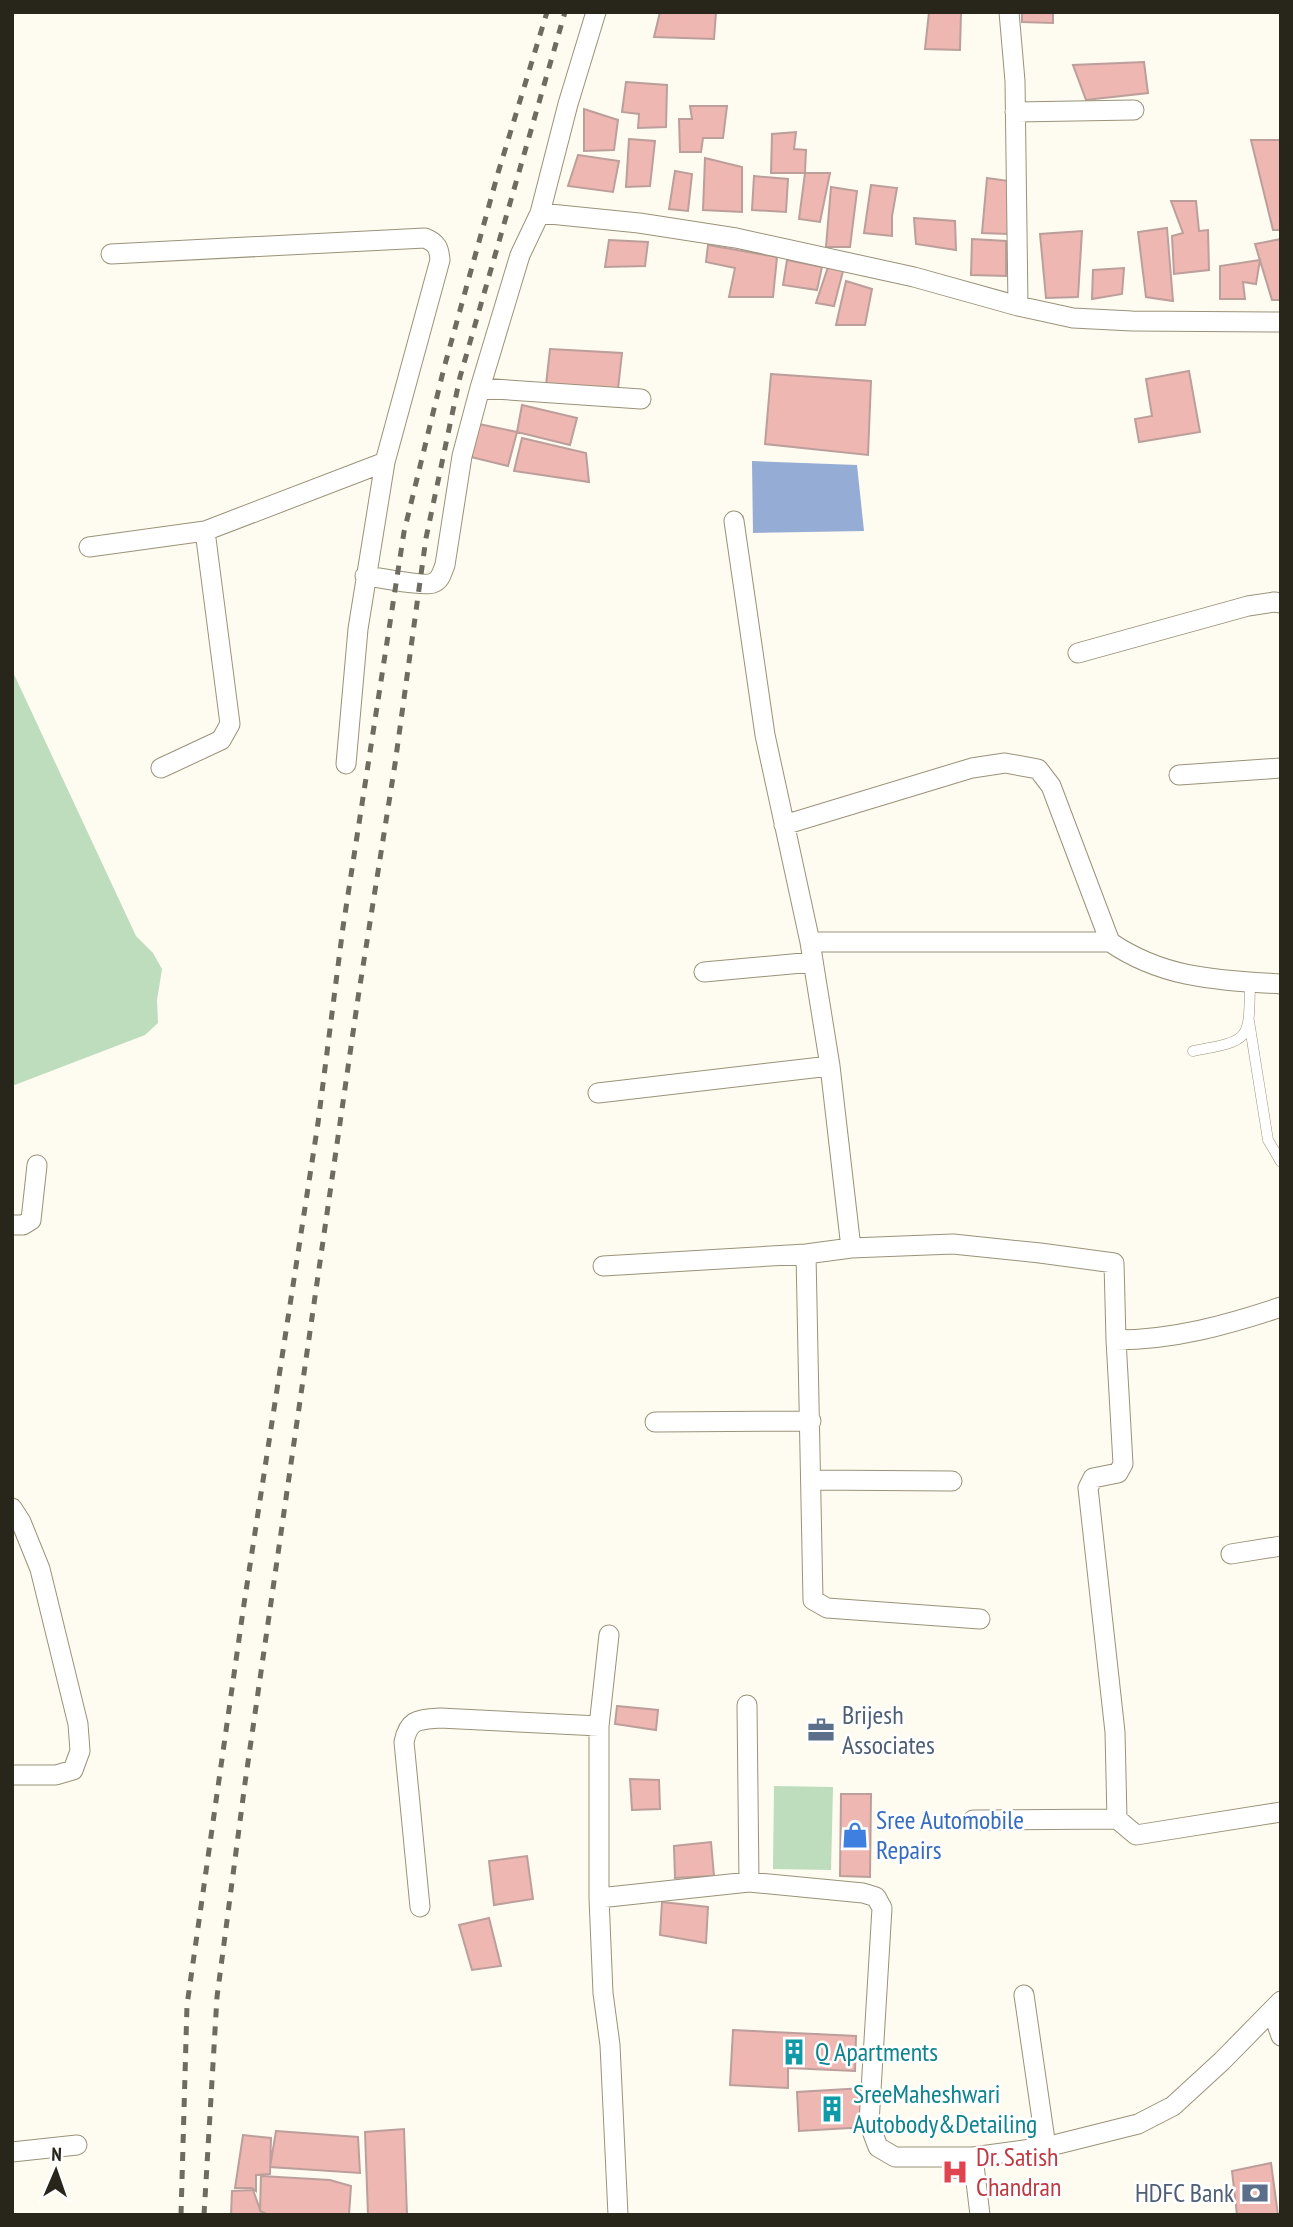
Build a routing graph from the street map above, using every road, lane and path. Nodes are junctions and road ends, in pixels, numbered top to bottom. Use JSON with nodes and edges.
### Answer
{"nodes":[{"id":1,"x":596,"y":12,"type":"edge"},
{"id":2,"x":1009,"y":12,"type":"edge"},
{"id":3,"x":1134,"y":110,"type":"dead end"},
{"id":4,"x":1016,"y":111,"type":"junction"},
{"id":5,"x":540,"y":213,"type":"junction"},
{"id":6,"x":111,"y":254,"type":"dead end"},
{"id":7,"x":1018,"y":306,"type":"junction"},
{"id":8,"x":1281,"y":322,"type":"edge"},
{"id":9,"x":480,"y":388,"type":"junction"},
{"id":10,"x":641,"y":399,"type":"dead end"},
{"id":11,"x":384,"y":462,"type":"junction"},
{"id":12,"x":733,"y":521,"type":"dead end"},
{"id":13,"x":205,"y":531,"type":"junction"},
{"id":14,"x":89,"y":547,"type":"dead end"},
{"id":15,"x":365,"y":576,"type":"junction"},
{"id":16,"x":1281,"y":603,"type":"edge"},
{"id":17,"x":1078,"y":653,"type":"dead end"},
{"id":18,"x":346,"y":764,"type":"dead end"},
{"id":19,"x":161,"y":768,"type":"dead end"},
{"id":20,"x":1281,"y":768,"type":"edge"},
{"id":21,"x":1179,"y":775,"type":"dead end"},
{"id":22,"x":784,"y":825,"type":"junction"},
{"id":23,"x":810,"y":942,"type":"junction"},
{"id":24,"x":1111,"y":942,"type":"junction"},
{"id":25,"x":813,"y":962,"type":"junction"},
{"id":26,"x":704,"y":972,"type":"dead end"},
{"id":27,"x":1250,"y":982,"type":"junction"},
{"id":28,"x":1281,"y":985,"type":"edge"},
{"id":29,"x":1250,"y":1021,"type":"junction"},
{"id":30,"x":1193,"y":1051,"type":"dead end"},
{"id":31,"x":830,"y":1066,"type":"junction"},
{"id":32,"x":598,"y":1093,"type":"dead end"},
{"id":33,"x":1281,"y":1163,"type":"edge"},
{"id":34,"x":37,"y":1165,"type":"dead end"},
{"id":35,"x":12,"y":1225,"type":"edge"},
{"id":36,"x":851,"y":1248,"type":"junction"},
{"id":37,"x":806,"y":1254,"type":"junction"},
{"id":38,"x":604,"y":1266,"type":"dead end"},
{"id":39,"x":1281,"y":1307,"type":"edge"},
{"id":40,"x":1116,"y":1340,"type":"junction"},
{"id":41,"x":811,"y":1421,"type":"junction"},
{"id":42,"x":655,"y":1422,"type":"dead end"},
{"id":43,"x":811,"y":1480,"type":"junction"},
{"id":44,"x":952,"y":1481,"type":"dead end"},
{"id":45,"x":12,"y":1507,"type":"edge"},
{"id":46,"x":1281,"y":1546,"type":"edge"},
{"id":47,"x":1231,"y":1554,"type":"dead end"},
{"id":48,"x":980,"y":1619,"type":"dead end"},
{"id":49,"x":609,"y":1635,"type":"dead end"},
{"id":50,"x":747,"y":1705,"type":"dead end"},
{"id":51,"x":599,"y":1726,"type":"junction"},
{"id":52,"x":12,"y":1775,"type":"edge"},
{"id":53,"x":1281,"y":1812,"type":"edge"},
{"id":54,"x":1116,"y":1819,"type":"junction"},
{"id":55,"x":973,"y":1820,"type":"dead end"},
{"id":56,"x":749,"y":1882,"type":"junction"},
{"id":57,"x":599,"y":1898,"type":"junction"},
{"id":58,"x":420,"y":1907,"type":"dead end"},
{"id":59,"x":1024,"y":1995,"type":"dead end"},
{"id":60,"x":1276,"y":2005,"type":"edge"},
{"id":61,"x":1281,"y":2036,"type":"edge"},
{"id":62,"x":77,"y":2145,"type":"dead end"},
{"id":63,"x":1046,"y":2147,"type":"junction"},
{"id":64,"x":12,"y":2152,"type":"edge"},
{"id":65,"x":973,"y":2157,"type":"junction"},
{"id":66,"x":618,"y":2215,"type":"edge"},
{"id":67,"x":980,"y":2215,"type":"edge"}],
"edges":[{"from":1,"to":5,"type":"street"},
{"from":2,"to":4,"type":"street"},
{"from":3,"to":4,"type":"street"},
{"from":4,"to":7,"type":"street"},
{"from":5,"to":7,"type":"street"},
{"from":5,"to":9,"type":"street"},
{"from":6,"to":11,"type":"street"},
{"from":7,"to":8,"type":"street"},
{"from":9,"to":10,"type":"street"},
{"from":9,"to":15,"type":"street"},
{"from":11,"to":13,"type":"street"},
{"from":11,"to":15,"type":"street"},
{"from":12,"to":22,"type":"street"},
{"from":13,"to":14,"type":"street"},
{"from":13,"to":19,"type":"street"},
{"from":15,"to":18,"type":"street"},
{"from":16,"to":17,"type":"street"},
{"from":20,"to":21,"type":"street"},
{"from":22,"to":23,"type":"street"},
{"from":22,"to":24,"type":"street"},
{"from":23,"to":24,"type":"street"},
{"from":23,"to":25,"type":"street"},
{"from":24,"to":27,"type":"street"},
{"from":25,"to":26,"type":"street"},
{"from":25,"to":31,"type":"street"},
{"from":27,"to":28,"type":"street"},
{"from":27,"to":29,"type":"lane"},
{"from":29,"to":30,"type":"lane"},
{"from":29,"to":33,"type":"lane"},
{"from":31,"to":32,"type":"street"},
{"from":31,"to":36,"type":"street"},
{"from":34,"to":35,"type":"street"},
{"from":36,"to":37,"type":"street"},
{"from":36,"to":40,"type":"street"},
{"from":37,"to":38,"type":"street"},
{"from":37,"to":41,"type":"street"},
{"from":39,"to":40,"type":"street"},
{"from":40,"to":54,"type":"street"},
{"from":41,"to":42,"type":"street"},
{"from":41,"to":43,"type":"street"},
{"from":43,"to":44,"type":"street"},
{"from":43,"to":48,"type":"street"},
{"from":45,"to":52,"type":"street"},
{"from":46,"to":47,"type":"street"},
{"from":49,"to":51,"type":"street"},
{"from":50,"to":56,"type":"street"},
{"from":51,"to":57,"type":"street"},
{"from":51,"to":58,"type":"street"},
{"from":53,"to":54,"type":"street"},
{"from":54,"to":55,"type":"street"},
{"from":56,"to":57,"type":"street"},
{"from":56,"to":65,"type":"street"},
{"from":57,"to":66,"type":"street"},
{"from":59,"to":63,"type":"street"},
{"from":60,"to":61,"type":"street"},
{"from":60,"to":63,"type":"street"},
{"from":62,"to":64,"type":"street"},
{"from":63,"to":65,"type":"street"},
{"from":65,"to":67,"type":"street"}]}
